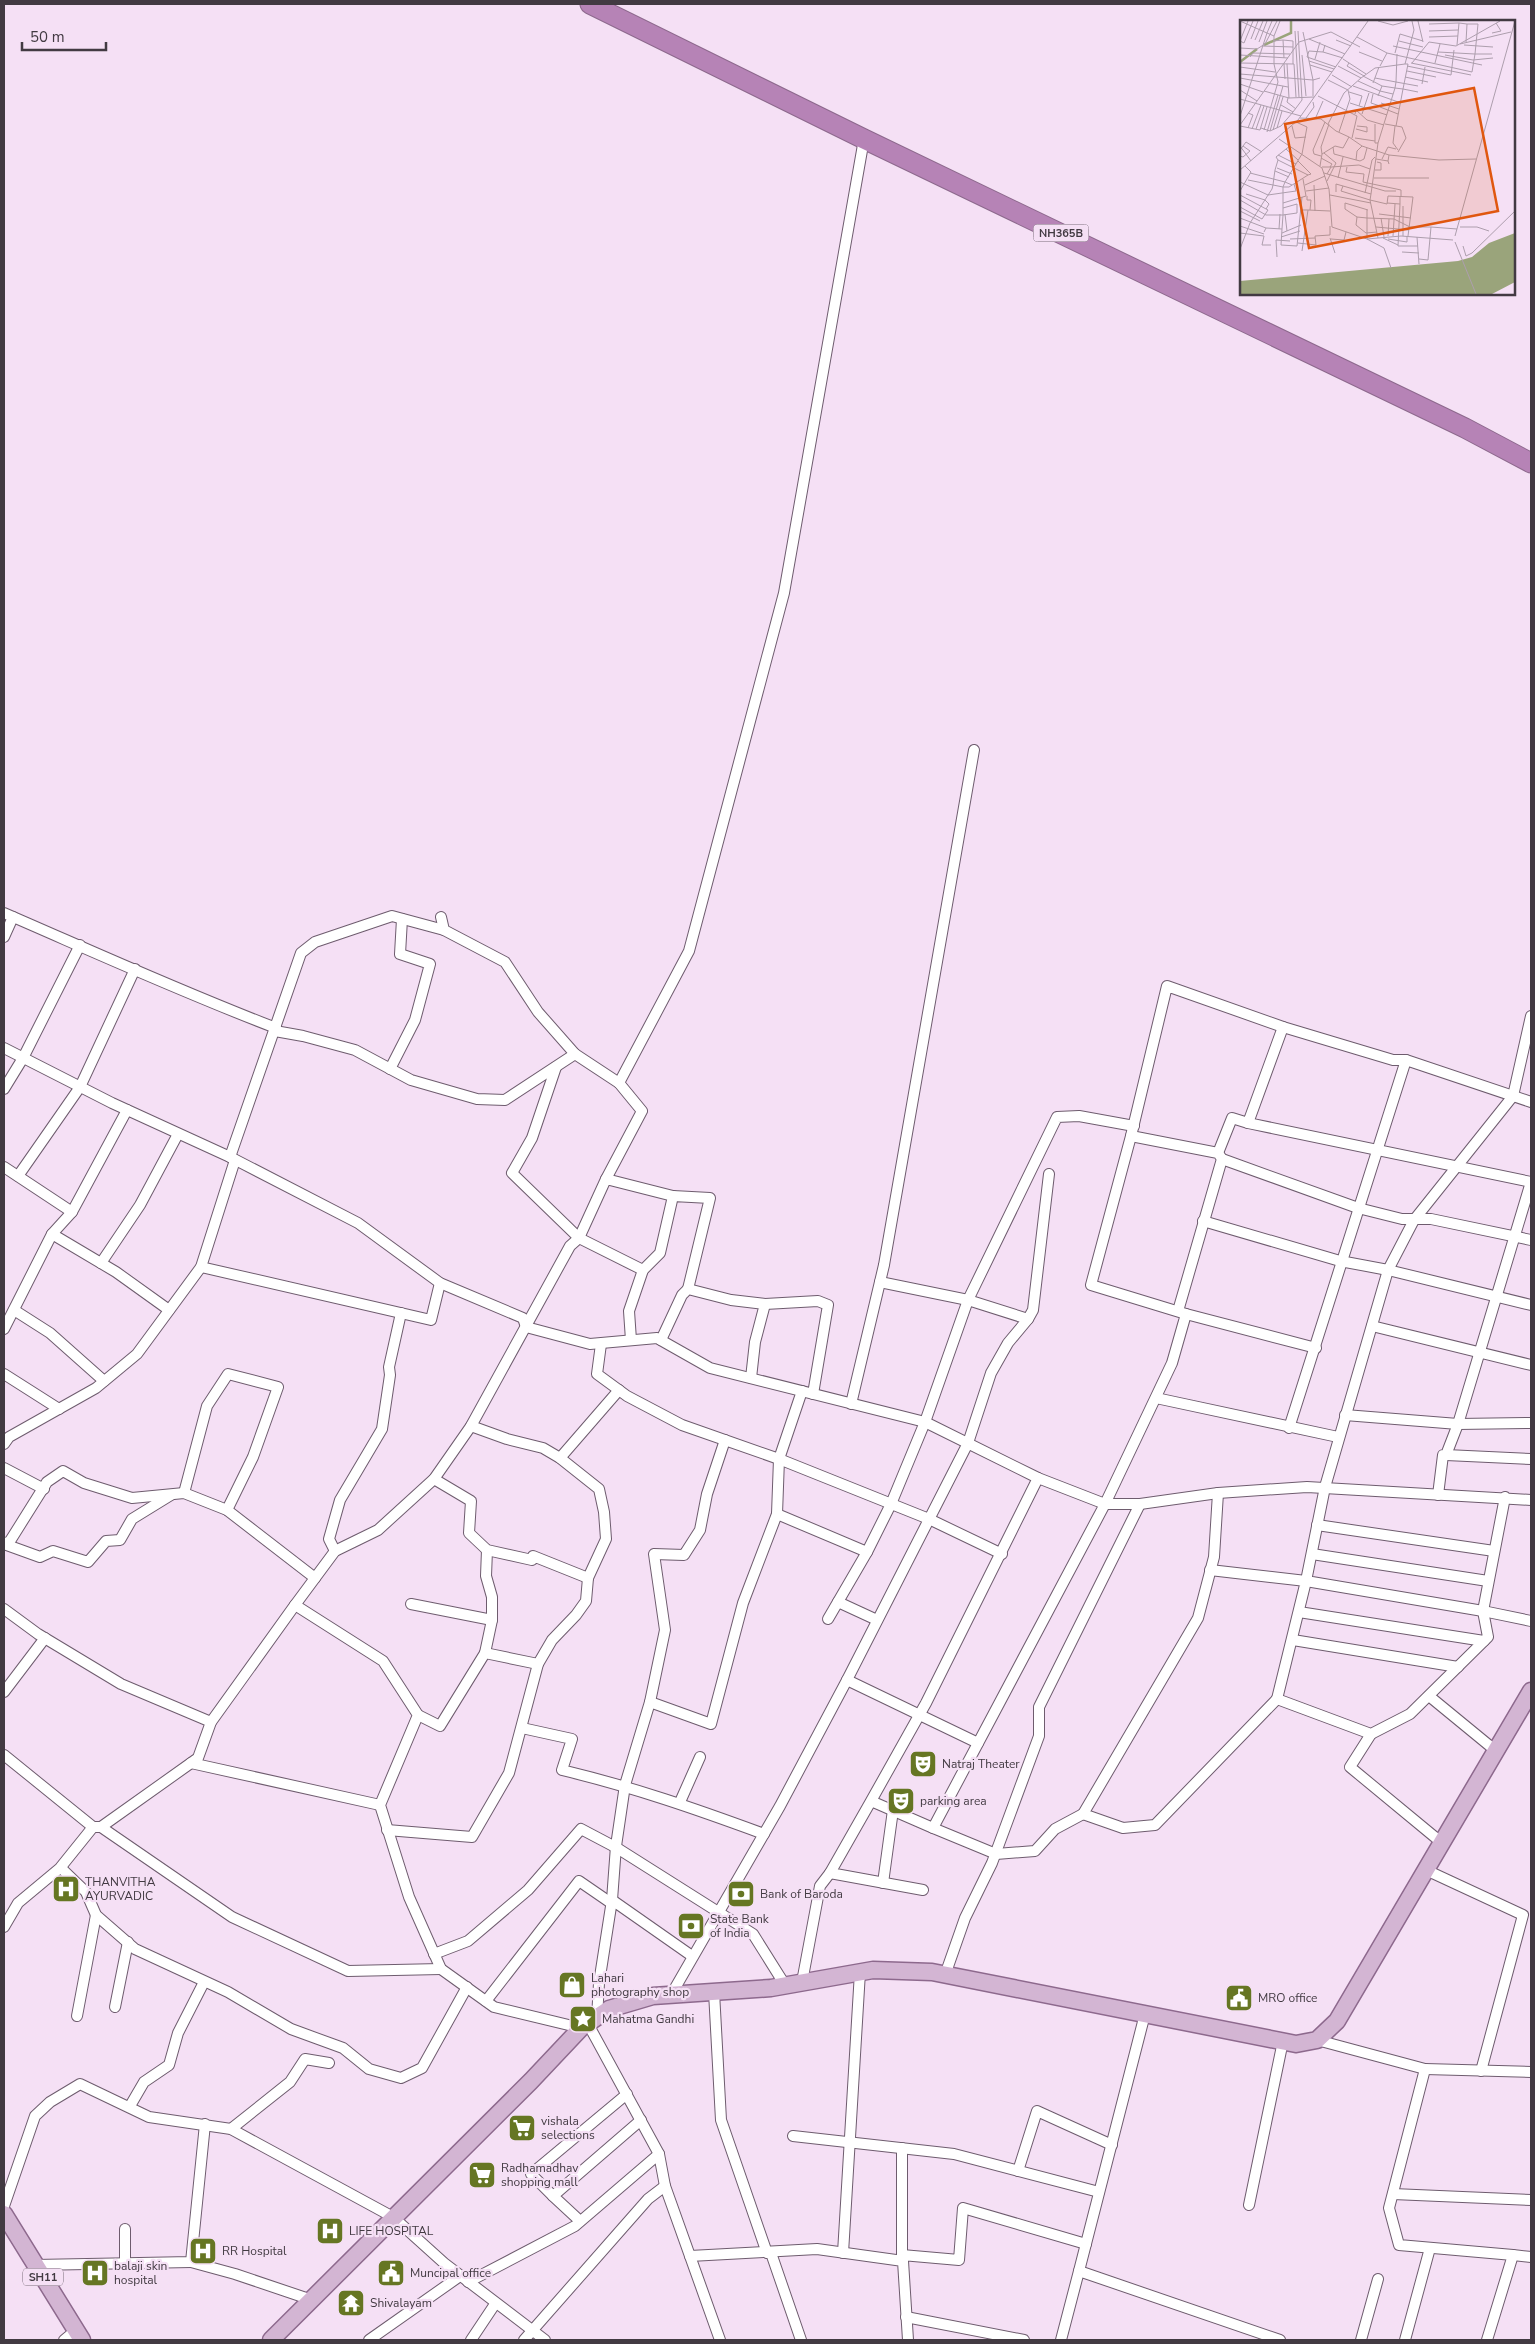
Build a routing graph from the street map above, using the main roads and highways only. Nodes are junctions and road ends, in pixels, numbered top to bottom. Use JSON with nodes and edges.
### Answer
{"nodes":[{"id":1,"x":590,"y":4,"type":"edge"},
{"id":2,"x":1465,"y":428,"type":"junction"},
{"id":3,"x":1531,"y":456,"type":"edge"},
{"id":4,"x":1531,"y":463,"type":"edge"},
{"id":5,"x":1531,"y":1691,"type":"edge"},
{"id":6,"x":4,"y":2214,"type":"edge"},
{"id":7,"x":74,"y":2337,"type":"edge"},
{"id":8,"x":272,"y":2340,"type":"edge"}],
"edges":[{"from":1,"to":2,"type":"highway","number":"NH365B"},
{"from":2,"to":3,"type":"highway"},
{"from":2,"to":4,"type":"highway","number":"NH365B"},
{"from":5,"to":8,"type":"main road"},
{"from":6,"to":7,"type":"main road","number":"SH11"}]}
